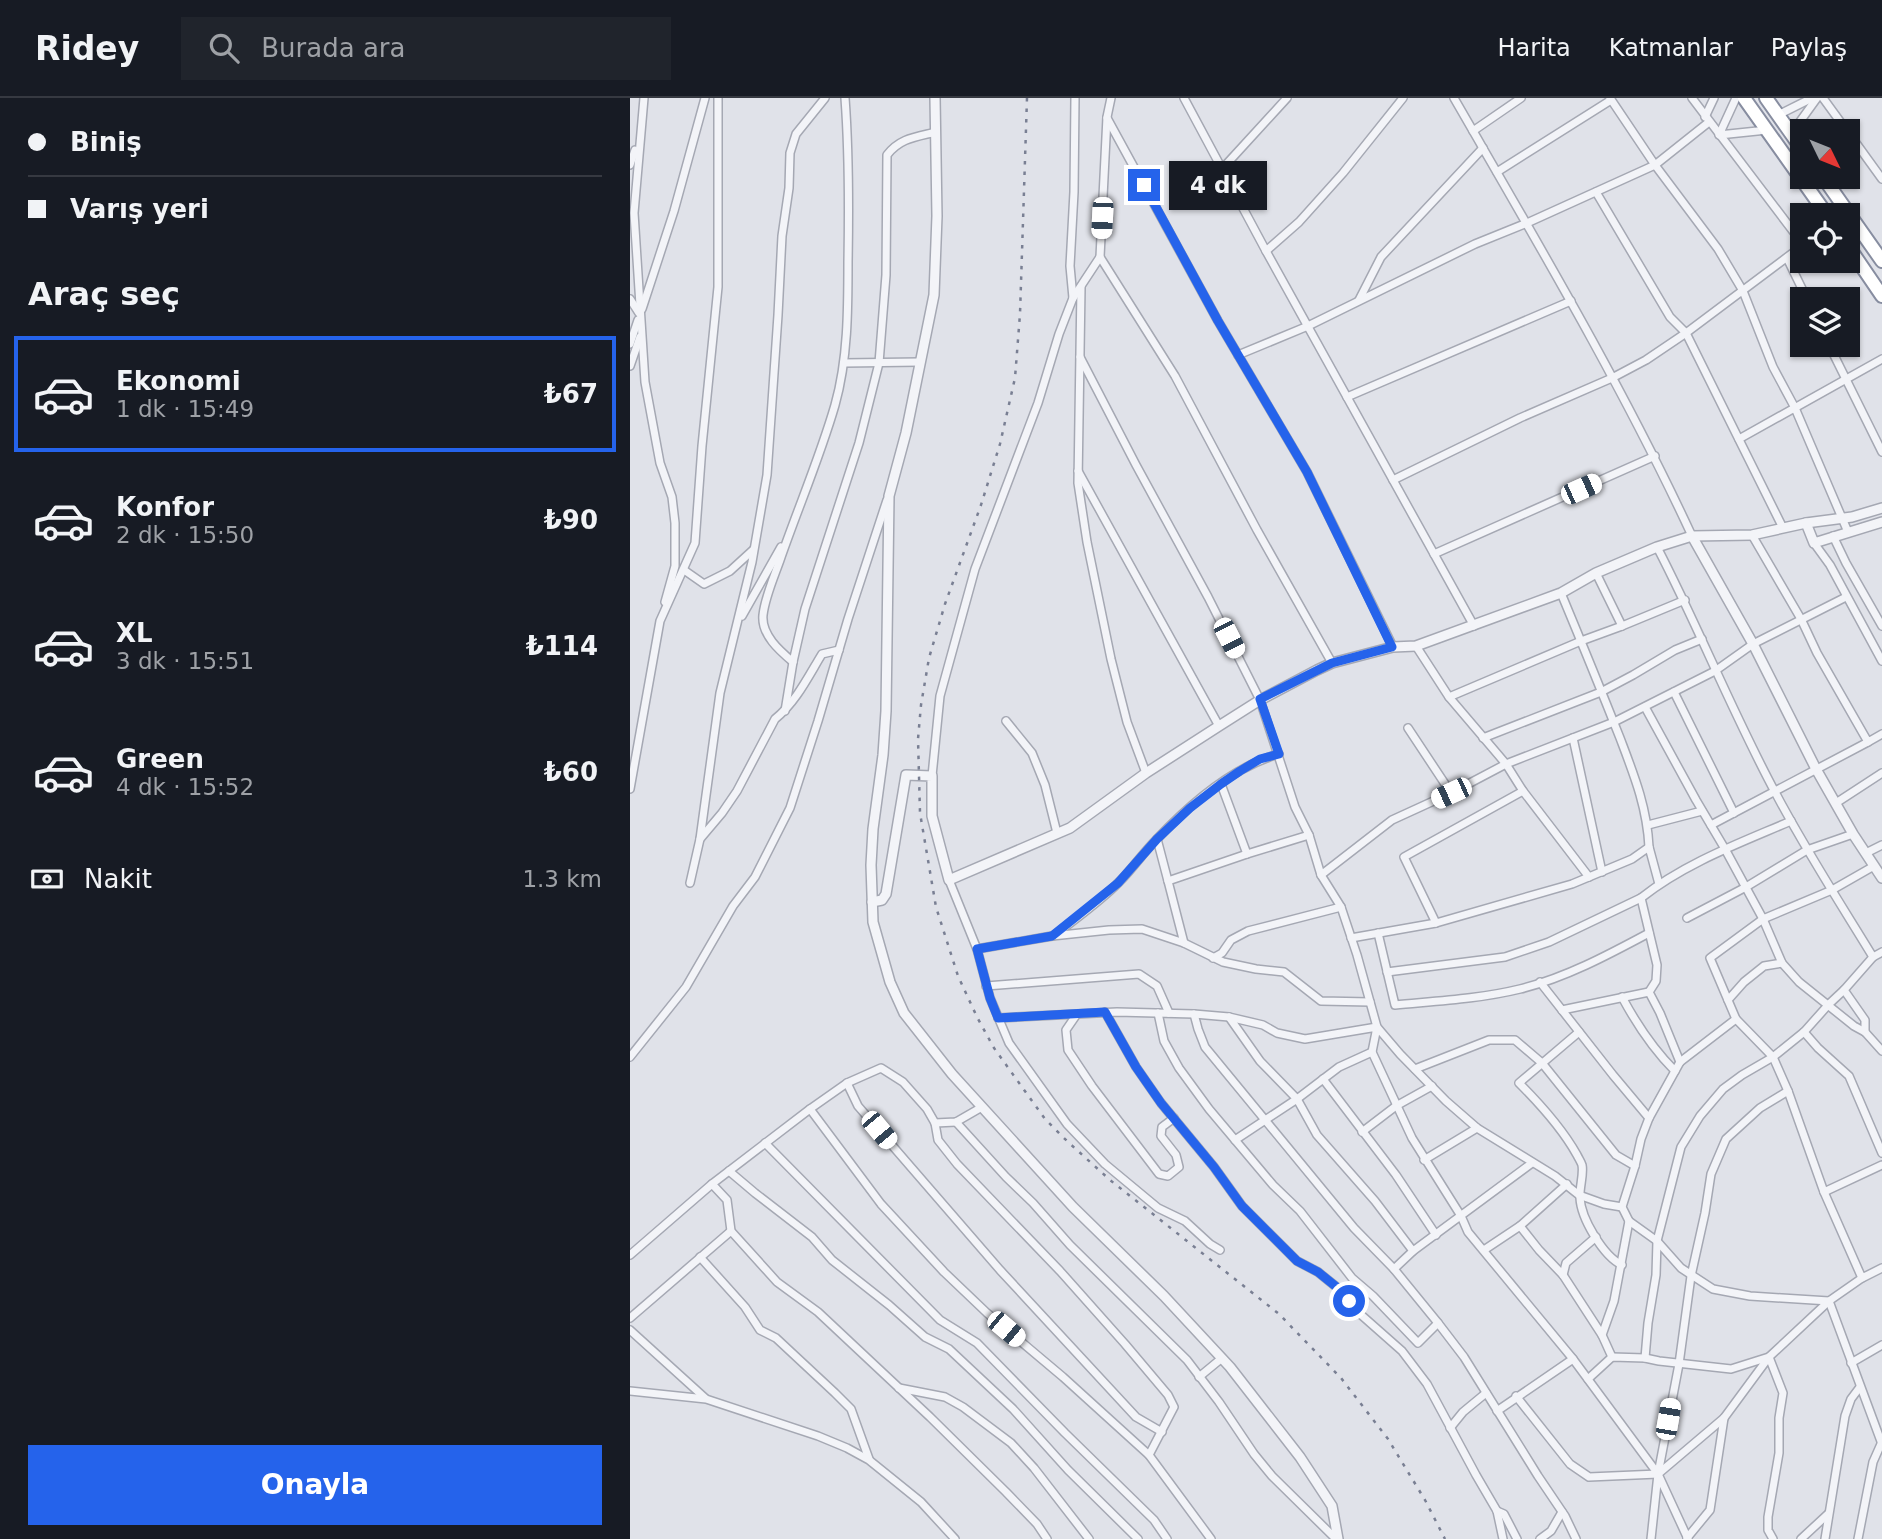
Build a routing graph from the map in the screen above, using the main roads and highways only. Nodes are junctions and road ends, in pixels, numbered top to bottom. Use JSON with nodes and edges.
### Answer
{"nodes":[{"id":1,"x":1744,"y":98,"type":"edge"},
{"id":2,"x":1766,"y":98,"type":"edge"},
{"id":3,"x":1790,"y":133,"type":"edge"},
{"id":4,"x":1831,"y":189,"type":"edge"},
{"id":5,"x":1818,"y":203,"type":"edge"},
{"id":6,"x":1882,"y":261,"type":"edge"},
{"id":7,"x":1860,"y":264,"type":"edge"},
{"id":8,"x":1882,"y":296,"type":"edge"}],
"edges":[{"from":1,"to":5,"type":"highway"},
{"from":2,"to":3,"type":"highway"},
{"from":4,"to":6,"type":"highway"},
{"from":7,"to":8,"type":"highway"}]}
